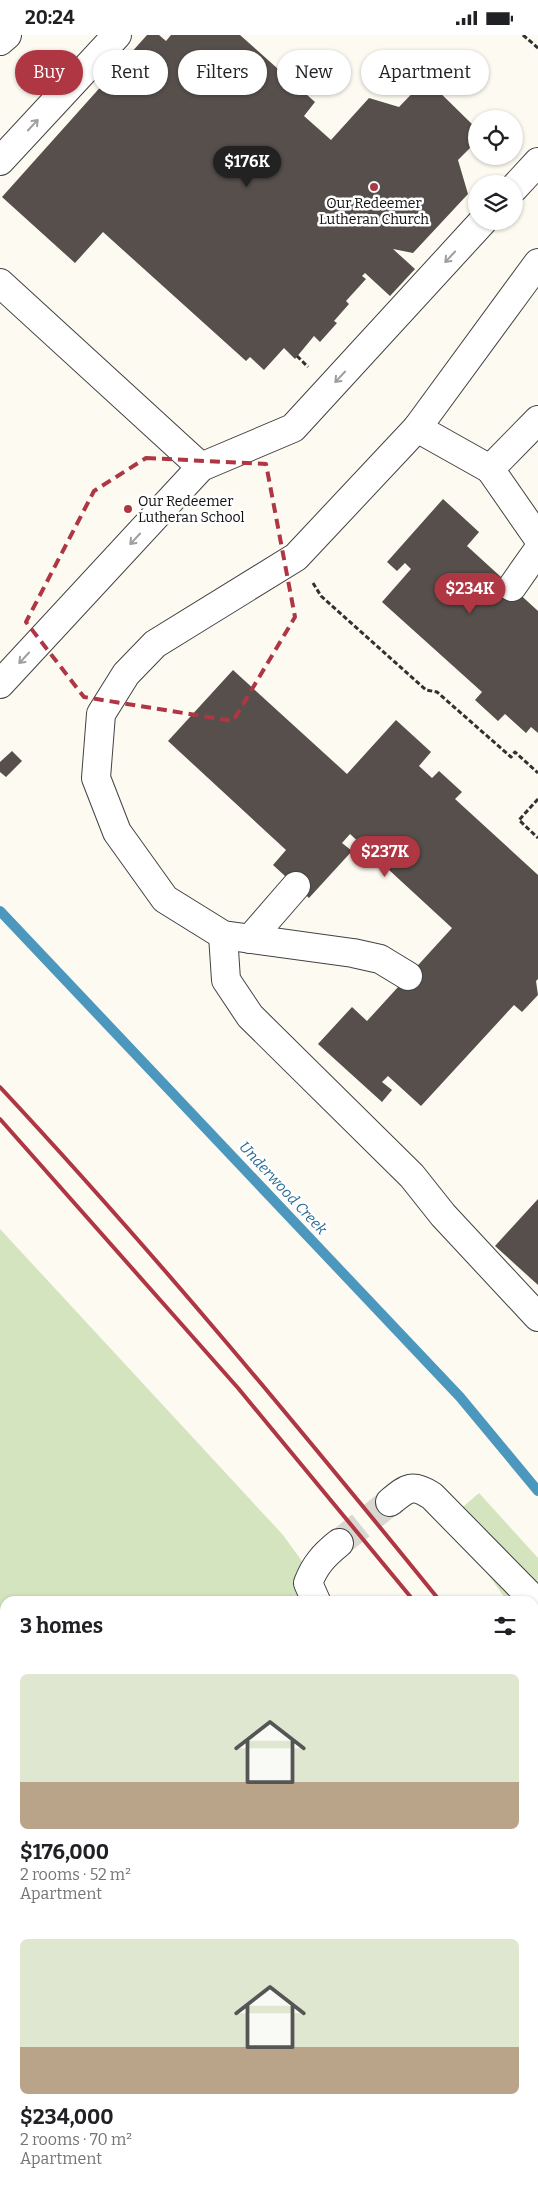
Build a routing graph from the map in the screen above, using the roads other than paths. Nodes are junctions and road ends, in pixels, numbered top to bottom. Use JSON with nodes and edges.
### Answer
{"nodes":[{"id":1,"x":7,"y":35,"type":"edge"},
{"id":2,"x":117,"y":35,"type":"edge"},
{"id":3,"x":0,"y":41,"type":"edge"},
{"id":4,"x":0,"y":161,"type":"edge"},
{"id":5,"x":538,"y":162,"type":"edge"},
{"id":6,"x":523,"y":178,"type":"edge"},
{"id":7,"x":475,"y":230,"type":"edge"},
{"id":8,"x":538,"y":263,"type":"edge"},
{"id":9,"x":0,"y":283,"type":"edge"},
{"id":10,"x":538,"y":420,"type":"edge"},
{"id":11,"x":417,"y":428,"type":"junction"},
{"id":12,"x":201,"y":467,"type":"junction"},
{"id":13,"x":490,"y":469,"type":"junction"},
{"id":14,"x":538,"y":538,"type":"edge"},
{"id":15,"x":538,"y":550,"type":"edge"},
{"id":16,"x":512,"y":587,"type":"dead end"},
{"id":17,"x":0,"y":683,"type":"edge"},
{"id":18,"x":296,"y":886,"type":"dead end"},
{"id":19,"x":223,"y":935,"type":"junction"},
{"id":20,"x":250,"y":939,"type":"junction"},
{"id":21,"x":408,"y":976,"type":"dead end"},
{"id":22,"x":538,"y":1317,"type":"edge"},
{"id":23,"x":390,"y":1502,"type":"tunnel mouth"},
{"id":24,"x":339,"y":1543,"type":"tunnel mouth"},
{"id":25,"x":314,"y":1596,"type":"edge"},
{"id":26,"x":530,"y":1596,"type":"edge"}],
"edges":[{"from":1,"to":3,"type":"street"},
{"from":4,"to":2,"type":"street","one_way":true},
{"from":5,"to":6,"type":"street"},
{"from":7,"to":12,"type":"street","one_way":true},
{"from":8,"to":11,"type":"street"},
{"from":9,"to":12,"type":"street"},
{"from":10,"to":13,"type":"street"},
{"from":11,"to":13,"type":"street"},
{"from":11,"to":19,"type":"street"},
{"from":12,"to":17,"type":"street","one_way":true},
{"from":13,"to":14,"type":"street"},
{"from":15,"to":16,"type":"street"},
{"from":18,"to":20,"type":"street"},
{"from":19,"to":20,"type":"street"},
{"from":19,"to":22,"type":"street"},
{"from":20,"to":21,"type":"street"},
{"from":23,"to":26,"type":"street"},
{"from":24,"to":25,"type":"street"}]}
